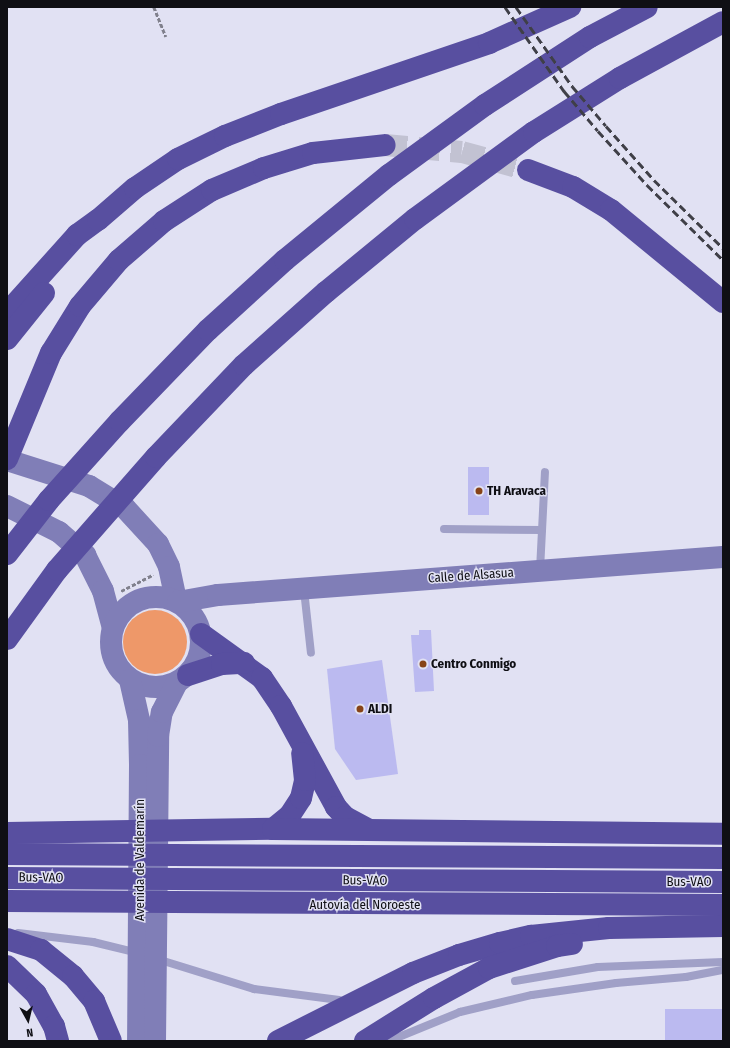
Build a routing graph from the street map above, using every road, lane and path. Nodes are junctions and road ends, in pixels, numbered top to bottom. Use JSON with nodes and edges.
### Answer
{"nodes":[{"id":1,"x":154,"y":7,"type":"edge"},
{"id":2,"x":570,"y":7,"type":"edge"},
{"id":3,"x":647,"y":7,"type":"edge"},
{"id":4,"x":723,"y":22,"type":"edge"},
{"id":5,"x":166,"y":37,"type":"dead end"},
{"id":6,"x":385,"y":145,"type":"tunnel mouth"},
{"id":7,"x":528,"y":170,"type":"tunnel mouth"},
{"id":8,"x":98,"y":220,"type":"junction"},
{"id":9,"x":723,"y":302,"type":"edge"},
{"id":10,"x":7,"y":313,"type":"edge"},
{"id":11,"x":7,"y":339,"type":"edge"},
{"id":12,"x":7,"y":460,"type":"edge"},
{"id":13,"x":545,"y":472,"type":"dead end"},
{"id":14,"x":7,"y":506,"type":"edge"},
{"id":15,"x":444,"y":529,"type":"dead end"},
{"id":16,"x":542,"y":530,"type":"junction"},
{"id":17,"x":7,"y":554,"type":"edge"},
{"id":18,"x":723,"y":557,"type":"edge"},
{"id":19,"x":169,"y":567,"type":"junction"},
{"id":20,"x":540,"y":571,"type":"junction"},
{"id":21,"x":304,"y":589,"type":"junction"},
{"id":22,"x":104,"y":595,"type":"junction"},
{"id":23,"x":218,"y":595,"type":"junction"},
{"id":24,"x":177,"y":602,"type":"junction"},
{"id":25,"x":113,"y":628,"type":"junction"},
{"id":26,"x":200,"y":630,"type":"junction"},
{"id":27,"x":7,"y":639,"type":"edge"},
{"id":28,"x":311,"y":653,"type":"dead end"},
{"id":29,"x":244,"y":664,"type":"junction"},
{"id":30,"x":182,"y":679,"type":"junction"},
{"id":31,"x":130,"y":680,"type":"junction"},
{"id":32,"x":300,"y":742,"type":"junction"},
{"id":33,"x":149,"y":765,"type":"junction"},
{"id":34,"x":273,"y":829,"type":"junction"},
{"id":35,"x":370,"y":830,"type":"junction"},
{"id":36,"x":7,"y":833,"type":"edge"},
{"id":37,"x":723,"y":834,"type":"edge"},
{"id":38,"x":7,"y":854,"type":"edge"},
{"id":39,"x":723,"y":858,"type":"edge"},
{"id":40,"x":7,"y":878,"type":"edge"},
{"id":41,"x":723,"y":882,"type":"edge"},
{"id":42,"x":7,"y":901,"type":"edge"},
{"id":43,"x":723,"y":905,"type":"edge"},
{"id":44,"x":723,"y":926,"type":"edge"},
{"id":45,"x":7,"y":933,"type":"edge"},
{"id":46,"x":723,"y":937,"type":"edge"},
{"id":47,"x":7,"y":939,"type":"edge"},
{"id":48,"x":723,"y":962,"type":"edge"},
{"id":49,"x":7,"y":966,"type":"edge"},
{"id":50,"x":723,"y":970,"type":"edge"},
{"id":51,"x":515,"y":982,"type":"dead end"},
{"id":52,"x":339,"y":1000,"type":"dead end"},
{"id":53,"x":147,"y":1019,"type":"junction"},
{"id":54,"x":58,"y":1041,"type":"edge"},
{"id":55,"x":110,"y":1041,"type":"edge"},
{"id":56,"x":138,"y":1041,"type":"edge"},
{"id":57,"x":155,"y":1041,"type":"edge"},
{"id":58,"x":278,"y":1041,"type":"edge"},
{"id":59,"x":365,"y":1041,"type":"edge"},
{"id":60,"x":389,"y":1041,"type":"edge"}],
"edges":[{"from":1,"to":5,"type":"path"},
{"from":2,"to":8,"type":"highway"},
{"from":3,"to":17,"type":"highway"},
{"from":4,"to":27,"type":"highway"},
{"from":6,"to":12,"type":"highway"},
{"from":7,"to":9,"type":"highway"},
{"from":8,"to":10,"type":"highway"},
{"from":8,"to":11,"type":"highway"},
{"from":12,"to":19,"type":"main road"},
{"from":13,"to":16,"type":"lane"},
{"from":14,"to":22,"type":"main road"},
{"from":15,"to":16,"type":"lane"},
{"from":16,"to":20,"type":"lane"},
{"from":18,"to":20,"type":"main road","name":"Calle de Alsasua"},
{"from":19,"to":22,"type":"path"},
{"from":19,"to":24,"type":"main road"},
{"from":20,"to":21,"type":"main road","name":"Calle de Alsasua"},
{"from":21,"to":23,"type":"main road","name":"Calle de Alsasua"},
{"from":21,"to":28,"type":"lane"},
{"from":22,"to":25,"type":"main road"},
{"from":23,"to":24,"type":"main road","name":"Calle de Alsasua"},
{"from":23,"to":26,"type":"main road"},
{"from":24,"to":25,"type":"main road"},
{"from":24,"to":26,"type":"main road"},
{"from":25,"to":31,"type":"main road"},
{"from":26,"to":29,"type":"highway"},
{"from":26,"to":30,"type":"main road"},
{"from":29,"to":30,"type":"highway"},
{"from":29,"to":32,"type":"highway"},
{"from":30,"to":31,"type":"main road"},
{"from":30,"to":33,"type":"main road","name":"Avenida de Valdemarín"},
{"from":31,"to":33,"type":"main road","name":"Avenida de Valdemarín"},
{"from":32,"to":34,"type":"highway"},
{"from":32,"to":35,"type":"highway"},
{"from":33,"to":53,"type":"main road","name":"Avenida de Valdemarín"},
{"from":34,"to":35,"type":"highway"},
{"from":34,"to":36,"type":"highway"},
{"from":35,"to":37,"type":"highway"},
{"from":38,"to":39,"type":"highway"},
{"from":40,"to":41,"type":"highway","name":"Bus-VAO"},
{"from":42,"to":43,"type":"highway","name":"Autovía del Noroeste"},
{"from":44,"to":58,"type":"highway"},
{"from":45,"to":52,"type":"lane"},
{"from":46,"to":59,"type":"highway"},
{"from":47,"to":55,"type":"highway"},
{"from":48,"to":51,"type":"lane"},
{"from":49,"to":54,"type":"highway"},
{"from":50,"to":60,"type":"lane"},
{"from":53,"to":56,"type":"main road","name":"Avenida de Valdemarín"},
{"from":53,"to":57,"type":"main road","name":"Avenida de Valdemarín"}]}
